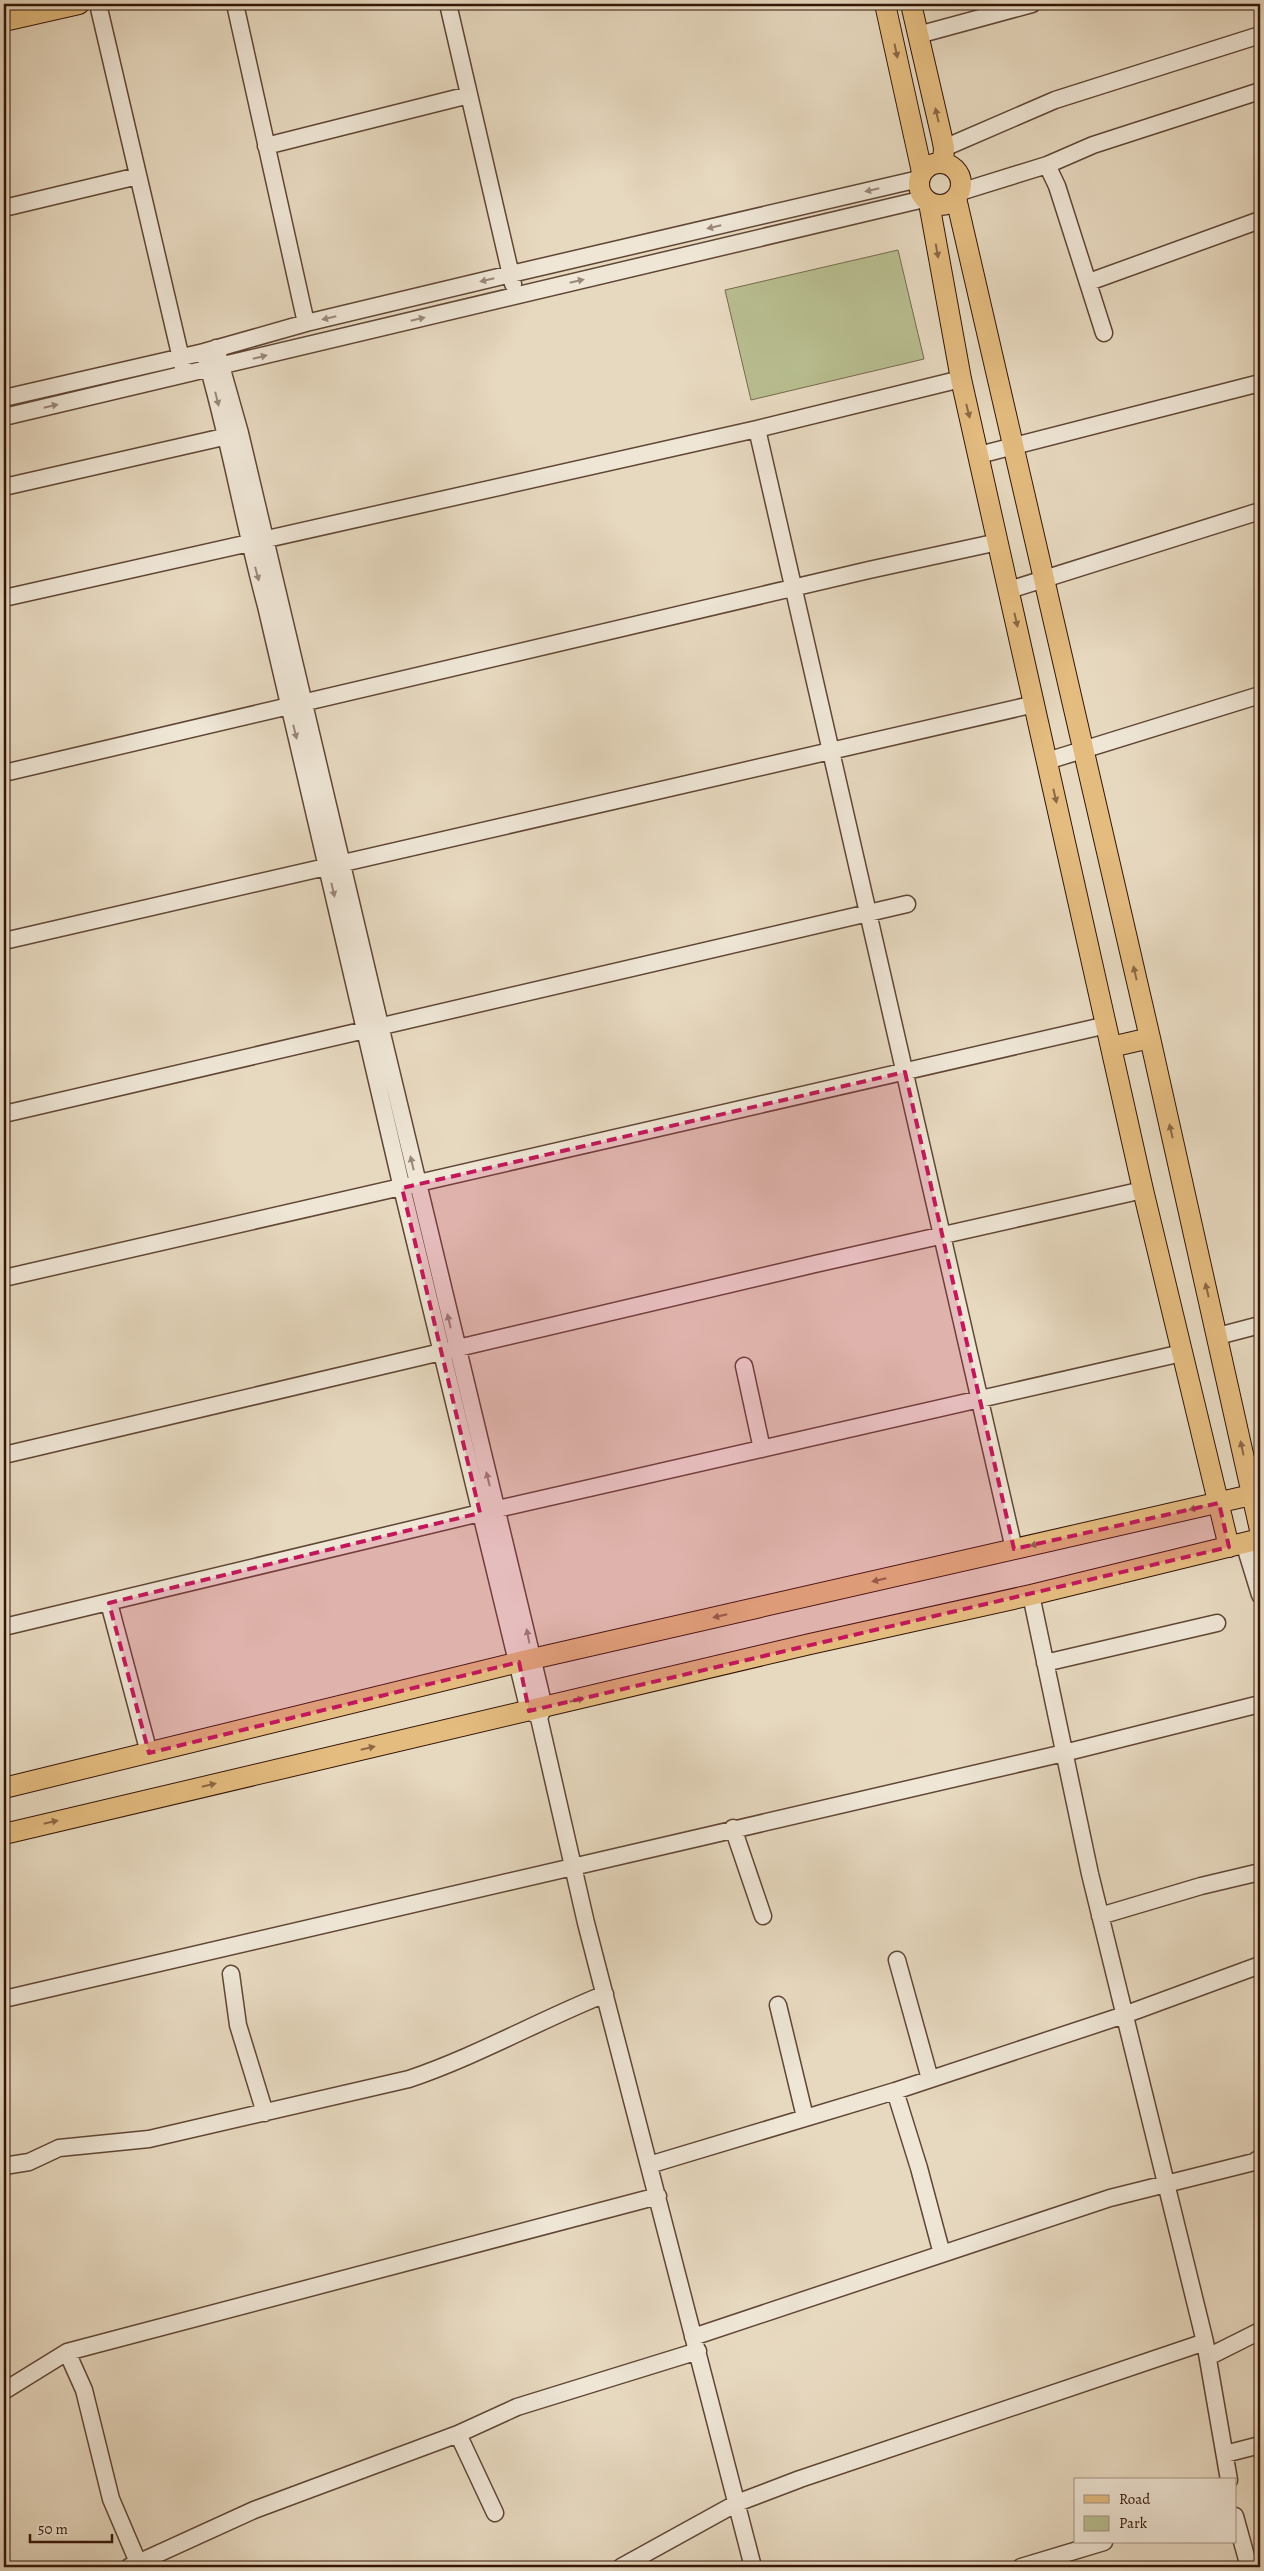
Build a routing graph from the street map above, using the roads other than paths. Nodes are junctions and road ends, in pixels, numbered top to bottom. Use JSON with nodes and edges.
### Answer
{"nodes":[{"id":1,"x":79,"y":4,"type":"edge"},
{"id":2,"x":98,"y":4,"type":"edge"},
{"id":3,"x":235,"y":4,"type":"edge"},
{"id":4,"x":448,"y":4,"type":"edge"},
{"id":5,"x":886,"y":4,"type":"edge"},
{"id":6,"x":911,"y":4,"type":"edge"},
{"id":7,"x":1032,"y":4,"type":"edge"},
{"id":8,"x":4,"y":21,"type":"edge"},
{"id":9,"x":918,"y":35,"type":"junction"},
{"id":10,"x":1260,"y":35,"type":"edge"},
{"id":11,"x":1260,"y":91,"type":"edge"},
{"id":12,"x":469,"y":95,"type":"junction"},
{"id":13,"x":266,"y":146,"type":"junction"},
{"id":14,"x":944,"y":156,"type":"junction"},
{"id":15,"x":1047,"y":165,"type":"junction"},
{"id":16,"x":138,"y":176,"type":"junction"},
{"id":17,"x":921,"y":176,"type":"junction"},
{"id":18,"x":958,"y":195,"type":"junction"},
{"id":19,"x":927,"y":201,"type":"junction"},
{"id":20,"x":4,"y":208,"type":"edge"},
{"id":21,"x":1260,"y":220,"type":"edge"},
{"id":22,"x":511,"y":274,"type":"junction"},
{"id":23,"x":1088,"y":282,"type":"junction"},
{"id":24,"x":516,"y":296,"type":"junction"},
{"id":25,"x":306,"y":323,"type":"junction"},
{"id":26,"x":1104,"y":333,"type":"dead end"},
{"id":27,"x":210,"y":350,"type":"junction"},
{"id":28,"x":181,"y":356,"type":"junction"},
{"id":29,"x":215,"y":368,"type":"junction"},
{"id":30,"x":185,"y":374,"type":"junction"},
{"id":31,"x":961,"y":379,"type":"junction"},
{"id":32,"x":1260,"y":383,"type":"edge"},
{"id":33,"x":4,"y":398,"type":"edge"},
{"id":34,"x":4,"y":417,"type":"edge"},
{"id":35,"x":757,"y":429,"type":"junction"},
{"id":36,"x":228,"y":436,"type":"junction"},
{"id":37,"x":1014,"y":446,"type":"junction"},
{"id":38,"x":979,"y":455,"type":"junction"},
{"id":39,"x":4,"y":487,"type":"edge"},
{"id":40,"x":1260,"y":511,"type":"edge"},
{"id":41,"x":256,"y":540,"type":"junction"},
{"id":42,"x":998,"y":542,"type":"junction"},
{"id":43,"x":1045,"y":581,"type":"junction"},
{"id":44,"x":795,"y":587,"type":"junction"},
{"id":45,"x":1009,"y":590,"type":"junction"},
{"id":46,"x":4,"y":598,"type":"edge"},
{"id":47,"x":1260,"y":694,"type":"edge"},
{"id":48,"x":296,"y":704,"type":"junction"},
{"id":49,"x":1035,"y":704,"type":"junction"},
{"id":50,"x":831,"y":750,"type":"junction"},
{"id":51,"x":1084,"y":751,"type":"junction"},
{"id":52,"x":1047,"y":761,"type":"junction"},
{"id":53,"x":4,"y":773,"type":"edge"},
{"id":54,"x":334,"y":864,"type":"junction"},
{"id":55,"x":907,"y":904,"type":"dead end"},
{"id":56,"x":868,"y":913,"type":"junction"},
{"id":57,"x":4,"y":941,"type":"edge"},
{"id":58,"x":1106,"y":1026,"type":"junction"},
{"id":59,"x":373,"y":1028,"type":"junction"},
{"id":60,"x":1150,"y":1038,"type":"junction"},
{"id":61,"x":1111,"y":1047,"type":"junction"},
{"id":62,"x":905,"y":1072,"type":"junction"},
{"id":63,"x":4,"y":1114,"type":"edge"},
{"id":64,"x":410,"y":1186,"type":"junction"},
{"id":65,"x":1143,"y":1190,"type":"junction"},
{"id":66,"x":942,"y":1236,"type":"junction"},
{"id":67,"x":4,"y":1278,"type":"edge"},
{"id":68,"x":1260,"y":1325,"type":"edge"},
{"id":69,"x":1218,"y":1336,"type":"junction"},
{"id":70,"x":449,"y":1350,"type":"junction"},
{"id":71,"x":1182,"y":1353,"type":"junction"},
{"id":72,"x":744,"y":1366,"type":"dead end"},
{"id":73,"x":980,"y":1400,"type":"junction"},
{"id":74,"x":762,"y":1449,"type":"junction"},
{"id":75,"x":4,"y":1455,"type":"edge"},
{"id":76,"x":1256,"y":1494,"type":"edge"},
{"id":77,"x":1219,"y":1503,"type":"junction"},
{"id":78,"x":488,"y":1512,"type":"junction"},
{"id":79,"x":1260,"y":1530,"type":"edge"},
{"id":80,"x":1244,"y":1543,"type":"edge"},
{"id":81,"x":1014,"y":1549,"type":"junction"},
{"id":82,"x":1260,"y":1594,"type":"edge"},
{"id":83,"x":1031,"y":1595,"type":"junction"},
{"id":84,"x":109,"y":1603,"type":"junction"},
{"id":85,"x":1217,"y":1623,"type":"dead end"},
{"id":86,"x":4,"y":1628,"type":"edge"},
{"id":87,"x":525,"y":1661,"type":"junction"},
{"id":88,"x":1045,"y":1663,"type":"junction"},
{"id":89,"x":1260,"y":1704,"type":"edge"},
{"id":90,"x":537,"y":1712,"type":"junction"},
{"id":91,"x":1064,"y":1752,"type":"junction"},
{"id":92,"x":149,"y":1753,"type":"junction"},
{"id":93,"x":4,"y":1788,"type":"edge"},
{"id":94,"x":733,"y":1828,"type":"junction"},
{"id":95,"x":4,"y":1834,"type":"edge"},
{"id":96,"x":573,"y":1865,"type":"junction"},
{"id":97,"x":1260,"y":1872,"type":"edge"},
{"id":98,"x":763,"y":1916,"type":"dead end"},
{"id":99,"x":1100,"y":1916,"type":"junction"},
{"id":100,"x":897,"y":1960,"type":"dead end"},
{"id":101,"x":1260,"y":1965,"type":"edge"},
{"id":102,"x":231,"y":1974,"type":"dead end"},
{"id":103,"x":605,"y":1994,"type":"junction"},
{"id":104,"x":4,"y":1999,"type":"edge"},
{"id":105,"x":778,"y":2005,"type":"dead end"},
{"id":106,"x":1124,"y":2015,"type":"junction"},
{"id":107,"x":930,"y":2079,"type":"junction"},
{"id":108,"x":895,"y":2091,"type":"junction"},
{"id":109,"x":265,"y":2113,"type":"junction"},
{"id":110,"x":805,"y":2117,"type":"junction"},
{"id":111,"x":1260,"y":2158,"type":"edge"},
{"id":112,"x":649,"y":2165,"type":"junction"},
{"id":113,"x":4,"y":2166,"type":"edge"},
{"id":114,"x":1165,"y":2184,"type":"junction"},
{"id":115,"x":658,"y":2196,"type":"junction"},
{"id":116,"x":942,"y":2254,"type":"junction"},
{"id":117,"x":1260,"y":2332,"type":"edge"},
{"id":118,"x":696,"y":2344,"type":"junction"},
{"id":119,"x":1206,"y":2350,"type":"junction"},
{"id":120,"x":66,"y":2352,"type":"junction"},
{"id":121,"x":4,"y":2391,"type":"edge"},
{"id":122,"x":458,"y":2434,"type":"junction"},
{"id":123,"x":1260,"y":2445,"type":"edge"},
{"id":124,"x":1225,"y":2454,"type":"junction"},
{"id":125,"x":1229,"y":2478,"type":"edge"},
{"id":126,"x":737,"y":2504,"type":"junction"},
{"id":127,"x":495,"y":2513,"type":"dead end"},
{"id":128,"x":1236,"y":2520,"type":"edge"},
{"id":129,"x":1097,"y":2544,"type":"edge"},
{"id":130,"x":135,"y":2566,"type":"edge"},
{"id":131,"x":621,"y":2567,"type":"edge"},
{"id":132,"x":753,"y":2567,"type":"edge"},
{"id":133,"x":1021,"y":2567,"type":"edge"},
{"id":134,"x":1249,"y":2567,"type":"edge"}],
"edges":[{"from":1,"to":8,"type":"main road"},
{"from":2,"to":16,"type":"street"},
{"from":3,"to":13,"type":"street"},
{"from":4,"to":12,"type":"street"},
{"from":5,"to":17,"type":"main road","one_way":true},
{"from":6,"to":9,"type":"main road"},
{"from":7,"to":9,"type":"street"},
{"from":14,"to":9,"type":"main road","one_way":true},
{"from":10,"to":14,"type":"street"},
{"from":11,"to":15,"type":"street"},
{"from":12,"to":13,"type":"street"},
{"from":12,"to":22,"type":"street"},
{"from":13,"to":25,"type":"street"},
{"from":14,"to":17,"type":"main road"},
{"from":14,"to":18,"type":"main road"},
{"from":15,"to":18,"type":"street"},
{"from":15,"to":23,"type":"street"},
{"from":16,"to":20,"type":"street"},
{"from":16,"to":28,"type":"street"},
{"from":17,"to":19,"type":"main road"},
{"from":17,"to":22,"type":"street","one_way":true},
{"from":18,"to":19,"type":"main road"},
{"from":18,"to":37,"type":"main road"},
{"from":24,"to":19,"type":"street","one_way":true},
{"from":19,"to":31,"type":"main road","one_way":true},
{"from":21,"to":23,"type":"street"},
{"from":22,"to":24,"type":"street"},
{"from":22,"to":25,"type":"street","one_way":true},
{"from":23,"to":26,"type":"street"},
{"from":29,"to":24,"type":"street","one_way":true},
{"from":25,"to":27,"type":"street"},
{"from":27,"to":28,"type":"street"},
{"from":27,"to":29,"type":"street"},
{"from":28,"to":30,"type":"street"},
{"from":28,"to":33,"type":"street"},
{"from":29,"to":30,"type":"street"},
{"from":29,"to":36,"type":"street","one_way":true},
{"from":29,"to":41,"type":"street"},
{"from":34,"to":30,"type":"street","one_way":true},
{"from":31,"to":35,"type":"street"},
{"from":31,"to":38,"type":"main road","one_way":true},
{"from":32,"to":37,"type":"street"},
{"from":35,"to":41,"type":"street"},
{"from":35,"to":44,"type":"street"},
{"from":36,"to":39,"type":"street"},
{"from":36,"to":41,"type":"street"},
{"from":37,"to":38,"type":"street"},
{"from":37,"to":43,"type":"main road"},
{"from":38,"to":42,"type":"main road"},
{"from":40,"to":43,"type":"street"},
{"from":41,"to":46,"type":"street"},
{"from":41,"to":48,"type":"street"},
{"from":42,"to":44,"type":"street"},
{"from":42,"to":45,"type":"main road"},
{"from":43,"to":45,"type":"street"},
{"from":43,"to":51,"type":"main road"},
{"from":44,"to":48,"type":"street"},
{"from":44,"to":50,"type":"street"},
{"from":45,"to":49,"type":"main road","one_way":true},
{"from":47,"to":51,"type":"street"},
{"from":48,"to":53,"type":"street"},
{"from":48,"to":54,"type":"street"},
{"from":49,"to":50,"type":"street"},
{"from":49,"to":52,"type":"main road"},
{"from":50,"to":54,"type":"street"},
{"from":50,"to":56,"type":"street"},
{"from":51,"to":52,"type":"street"},
{"from":60,"to":51,"type":"main road","one_way":true},
{"from":52,"to":58,"type":"main road","one_way":true},
{"from":54,"to":57,"type":"street"},
{"from":54,"to":59,"type":"street"},
{"from":55,"to":56,"type":"street"},
{"from":56,"to":59,"type":"street"},
{"from":56,"to":62,"type":"street"},
{"from":58,"to":61,"type":"main road"},
{"from":58,"to":62,"type":"street"},
{"from":59,"to":63,"type":"street"},
{"from":59,"to":64,"type":"street"},
{"from":60,"to":61,"type":"main road"},
{"from":69,"to":60,"type":"main road","one_way":true},
{"from":61,"to":65,"type":"main road"},
{"from":62,"to":64,"type":"street"},
{"from":62,"to":66,"type":"street"},
{"from":64,"to":67,"type":"street"},
{"from":64,"to":70,"type":"street"},
{"from":65,"to":66,"type":"street"},
{"from":65,"to":71,"type":"main road"},
{"from":66,"to":70,"type":"street"},
{"from":66,"to":73,"type":"street"},
{"from":68,"to":69,"type":"street"},
{"from":76,"to":69,"type":"main road","one_way":true},
{"from":70,"to":75,"type":"street"},
{"from":70,"to":78,"type":"street"},
{"from":71,"to":73,"type":"street"},
{"from":71,"to":77,"type":"main road"},
{"from":72,"to":74,"type":"street"},
{"from":73,"to":74,"type":"street"},
{"from":73,"to":81,"type":"street"},
{"from":74,"to":78,"type":"street"},
{"from":76,"to":77,"type":"main road"},
{"from":76,"to":79,"type":"main road"},
{"from":77,"to":80,"type":"main road"},
{"from":77,"to":81,"type":"main road","one_way":true},
{"from":78,"to":84,"type":"street"},
{"from":78,"to":87,"type":"street"},
{"from":80,"to":82,"type":"street"},
{"from":80,"to":83,"type":"main road"},
{"from":81,"to":87,"type":"main road","one_way":true},
{"from":83,"to":88,"type":"street"},
{"from":90,"to":83,"type":"main road","one_way":true},
{"from":84,"to":86,"type":"street"},
{"from":84,"to":92,"type":"street"},
{"from":85,"to":88,"type":"street"},
{"from":87,"to":90,"type":"street"},
{"from":87,"to":92,"type":"main road"},
{"from":88,"to":91,"type":"street"},
{"from":89,"to":91,"type":"street"},
{"from":95,"to":90,"type":"main road","one_way":true},
{"from":90,"to":96,"type":"street"},
{"from":91,"to":94,"type":"street"},
{"from":91,"to":99,"type":"street"},
{"from":92,"to":93,"type":"main road"},
{"from":94,"to":96,"type":"street"},
{"from":94,"to":98,"type":"street"},
{"from":96,"to":103,"type":"street"},
{"from":96,"to":104,"type":"street"},
{"from":97,"to":99,"type":"street"},
{"from":99,"to":106,"type":"street"},
{"from":100,"to":107,"type":"street"},
{"from":101,"to":106,"type":"street"},
{"from":102,"to":109,"type":"street"},
{"from":103,"to":109,"type":"street"},
{"from":103,"to":112,"type":"street"},
{"from":105,"to":110,"type":"street"},
{"from":106,"to":107,"type":"street"},
{"from":106,"to":114,"type":"street"},
{"from":107,"to":108,"type":"street"},
{"from":108,"to":110,"type":"street"},
{"from":108,"to":116,"type":"street"},
{"from":109,"to":113,"type":"street"},
{"from":110,"to":112,"type":"street"},
{"from":111,"to":114,"type":"street"},
{"from":112,"to":115,"type":"street"},
{"from":114,"to":116,"type":"street"},
{"from":114,"to":119,"type":"street"},
{"from":115,"to":118,"type":"street"},
{"from":115,"to":120,"type":"street"},
{"from":116,"to":118,"type":"street"},
{"from":117,"to":119,"type":"street"},
{"from":118,"to":122,"type":"street"},
{"from":118,"to":126,"type":"street"},
{"from":119,"to":124,"type":"street"},
{"from":119,"to":126,"type":"street"},
{"from":120,"to":121,"type":"street"},
{"from":120,"to":130,"type":"street"},
{"from":122,"to":127,"type":"street"},
{"from":122,"to":130,"type":"street"},
{"from":123,"to":124,"type":"street"},
{"from":124,"to":125,"type":"street"},
{"from":126,"to":131,"type":"street"},
{"from":126,"to":132,"type":"street"},
{"from":128,"to":134,"type":"street"},
{"from":129,"to":133,"type":"street"}]}
